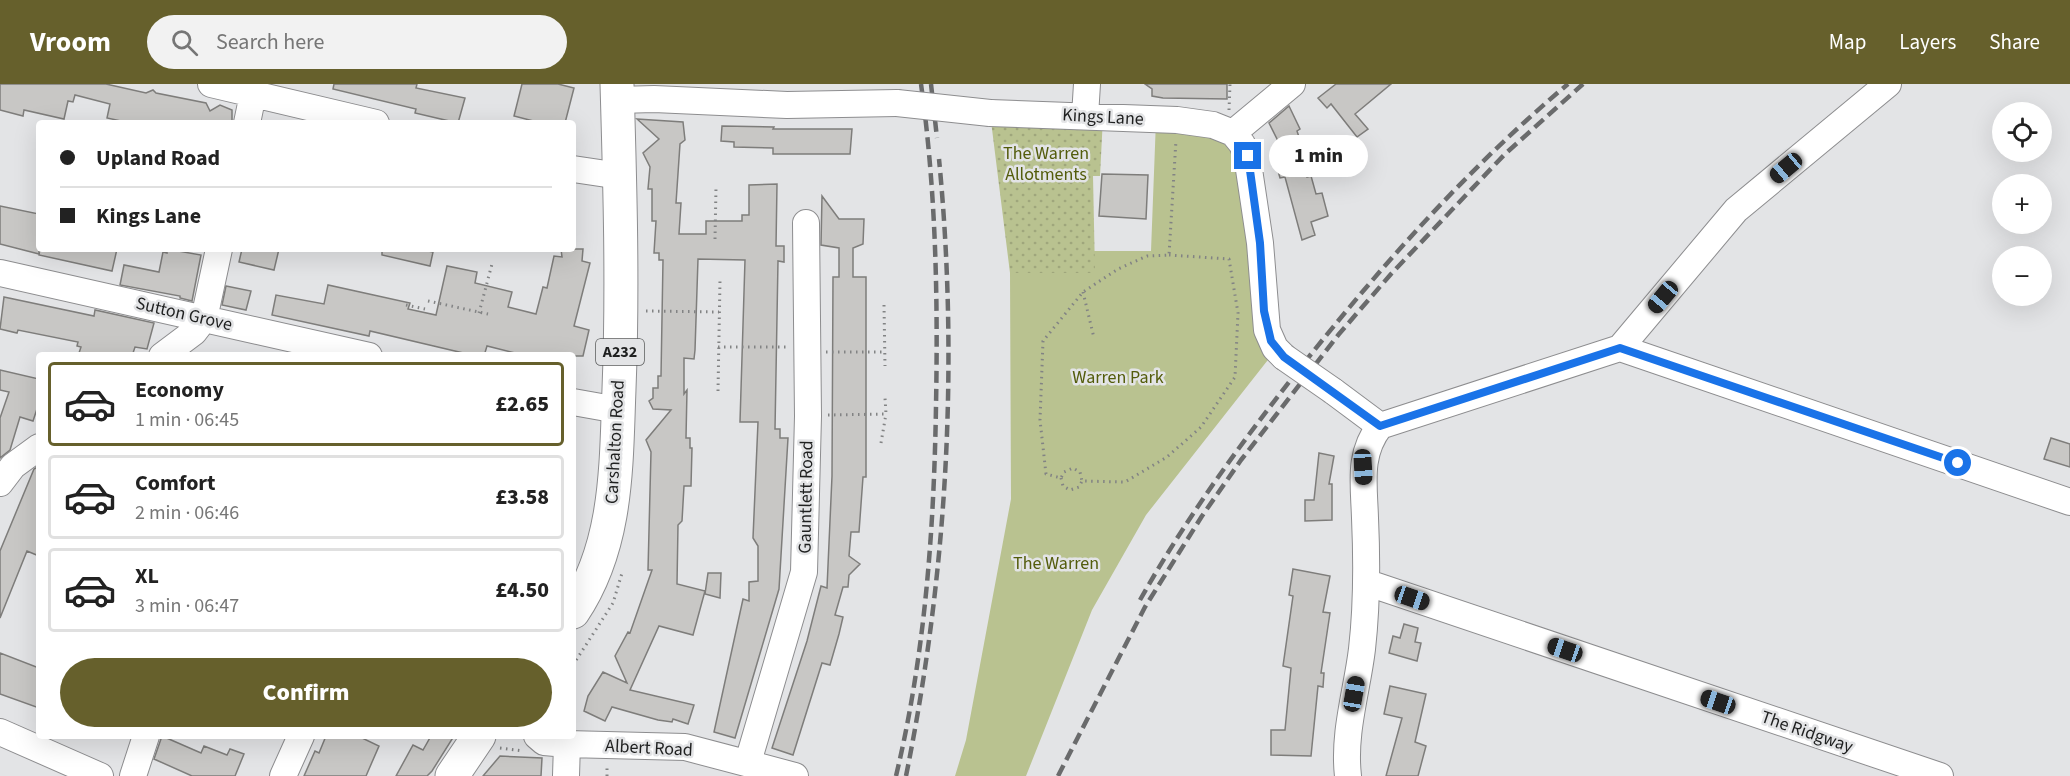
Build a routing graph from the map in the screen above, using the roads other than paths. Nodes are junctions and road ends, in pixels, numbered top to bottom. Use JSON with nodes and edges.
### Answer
{"nodes":[{"id":1,"x":211,"y":84,"type":"edge"},
{"id":2,"x":1087,"y":84,"type":"edge"},
{"id":3,"x":1292,"y":84,"type":"edge"},
{"id":4,"x":1888,"y":84,"type":"edge"},
{"id":5,"x":618,"y":92,"type":"edge"},
{"id":6,"x":253,"y":94,"type":"junction"},
{"id":7,"x":785,"y":95,"type":"edge"},
{"id":8,"x":1085,"y":116,"type":"junction"},
{"id":9,"x":248,"y":120,"type":"edge"},
{"id":10,"x":363,"y":120,"type":"edge"},
{"id":11,"x":1233,"y":133,"type":"junction"},
{"id":12,"x":576,"y":169,"type":"edge"},
{"id":13,"x":620,"y":176,"type":"junction"},
{"id":14,"x":806,"y":223,"type":"dead end"},
{"id":15,"x":218,"y":252,"type":"edge"},
{"id":16,"x":0,"y":273,"type":"edge"},
{"id":17,"x":204,"y":319,"type":"junction"},
{"id":18,"x":1620,"y":348,"type":"junction"},
{"id":19,"x":167,"y":352,"type":"edge"},
{"id":20,"x":351,"y":352,"type":"edge"},
{"id":21,"x":576,"y":403,"type":"edge"},
{"id":22,"x":618,"y":410,"type":"junction"},
{"id":23,"x":1380,"y":426,"type":"junction"},
{"id":24,"x":36,"y":449,"type":"edge"},
{"id":25,"x":0,"y":483,"type":"edge"},
{"id":26,"x":2070,"y":502,"type":"edge"},
{"id":27,"x":1368,"y":583,"type":"junction"},
{"id":28,"x":576,"y":606,"type":"edge"},
{"id":29,"x":0,"y":732,"type":"edge"},
{"id":30,"x":145,"y":739,"type":"edge"},
{"id":31,"x":300,"y":739,"type":"edge"},
{"id":32,"x":549,"y":741,"type":"edge"},
{"id":33,"x":748,"y":762,"type":"junction"},
{"id":34,"x":100,"y":776,"type":"edge"},
{"id":35,"x":133,"y":776,"type":"edge"},
{"id":36,"x":283,"y":776,"type":"edge"},
{"id":37,"x":566,"y":776,"type":"edge"},
{"id":38,"x":795,"y":776,"type":"edge"},
{"id":39,"x":1348,"y":776,"type":"edge"},
{"id":40,"x":1940,"y":776,"type":"edge"}],
"edges":[{"from":1,"to":6,"type":"street"},
{"from":2,"to":8,"type":"street"},
{"from":3,"to":11,"type":"street"},
{"from":4,"to":18,"type":"street"},
{"from":5,"to":7,"type":"street","name":"Kings Lane"},
{"from":5,"to":13,"type":"highway","name":"Carshalton Road","number":"A232"},
{"from":6,"to":9,"type":"street"},
{"from":6,"to":10,"type":"street"},
{"from":7,"to":8,"type":"street","name":"Kings Lane","bridge":true},
{"from":8,"to":11,"type":"street","name":"Kings Lane"},
{"from":11,"to":23,"type":"street","bridge":true},
{"from":12,"to":13,"type":"street"},
{"from":13,"to":22,"type":"highway","name":"Carshalton Road","number":"A232"},
{"from":14,"to":33,"type":"street","name":"Gauntlett Road"},
{"from":15,"to":17,"type":"street"},
{"from":16,"to":17,"type":"street","name":"Sutton Grove"},
{"from":17,"to":19,"type":"street"},
{"from":17,"to":20,"type":"street","name":"Sutton Grove"},
{"from":18,"to":23,"type":"street"},
{"from":18,"to":26,"type":"street"},
{"from":21,"to":22,"type":"street"},
{"from":22,"to":28,"type":"highway","name":"Carshalton Road","number":"A232"},
{"from":23,"to":27,"type":"street"},
{"from":24,"to":25,"type":"street"},
{"from":27,"to":39,"type":"street"},
{"from":27,"to":40,"type":"street","name":"The Ridgway"},
{"from":29,"to":34,"type":"street"},
{"from":30,"to":35,"type":"street"},
{"from":31,"to":36,"type":"street"},
{"from":32,"to":33,"type":"street","name":"Albert Road"},
{"from":32,"to":37,"type":"street"},
{"from":33,"to":38,"type":"street","name":"Albert Road"}]}
